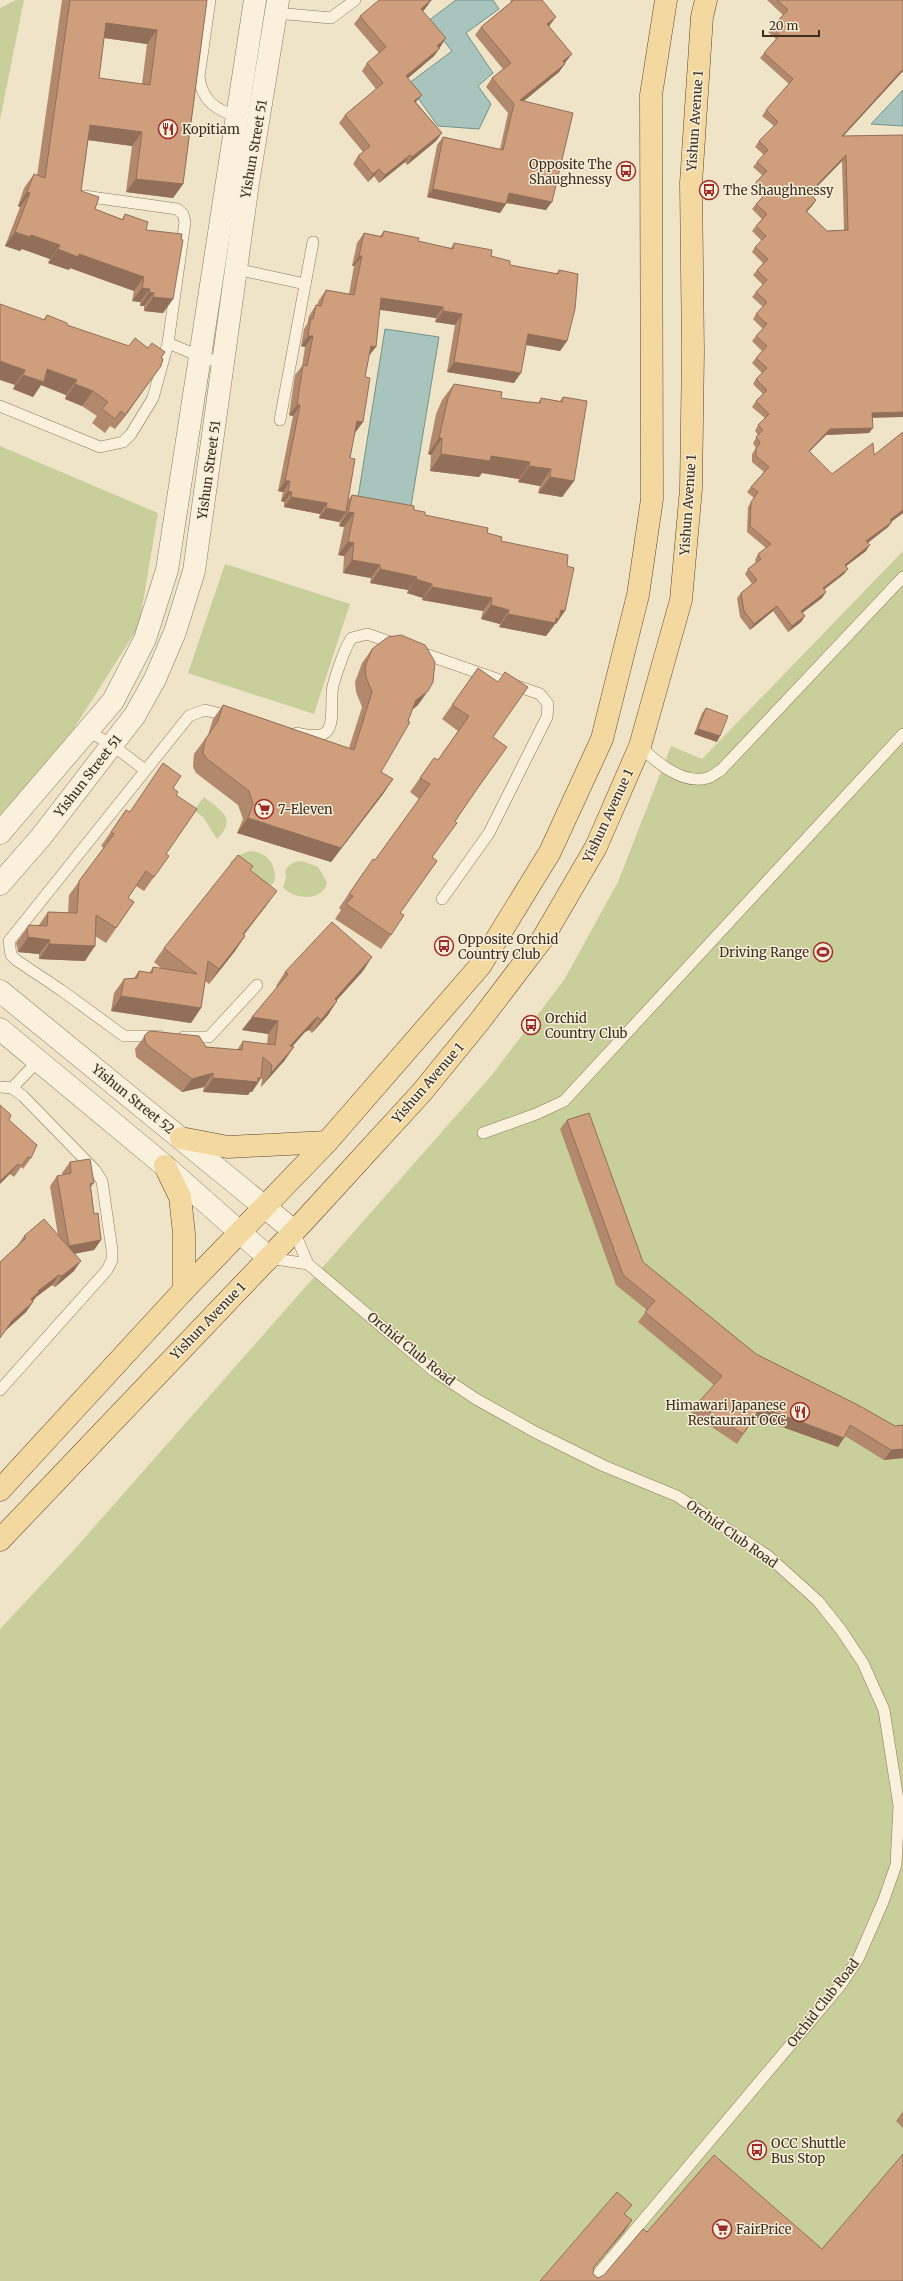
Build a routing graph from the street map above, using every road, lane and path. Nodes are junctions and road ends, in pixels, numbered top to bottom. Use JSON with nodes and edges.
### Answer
{"nodes":[{"id":1,"x":210,"y":0,"type":"edge"},
{"id":2,"x":254,"y":0,"type":"edge"},
{"id":3,"x":355,"y":0,"type":"edge"},
{"id":4,"x":666,"y":0,"type":"edge"},
{"id":5,"x":706,"y":0,"type":"edge"},
{"id":6,"x":277,"y":7,"type":"edge"},
{"id":7,"x":236,"y":116,"type":"junction"},
{"id":8,"x":259,"y":122,"type":"junction"},
{"id":9,"x":83,"y":196,"type":"edge"},
{"id":10,"x":313,"y":242,"type":"dead end"},
{"id":11,"x":214,"y":264,"type":"junction"},
{"id":12,"x":236,"y":269,"type":"junction"},
{"id":13,"x":305,"y":284,"type":"junction"},
{"id":14,"x":168,"y":343,"type":"junction"},
{"id":15,"x":199,"y":356,"type":"junction"},
{"id":16,"x":222,"y":363,"type":"junction"},
{"id":17,"x":0,"y":406,"type":"edge"},
{"id":18,"x":280,"y":420,"type":"dead end"},
{"id":19,"x":903,"y":576,"type":"edge"},
{"id":20,"x":242,"y":719,"type":"edge"},
{"id":21,"x":286,"y":730,"type":"edge"},
{"id":22,"x":88,"y":731,"type":"junction"},
{"id":23,"x":903,"y":734,"type":"edge"},
{"id":24,"x":112,"y":745,"type":"junction"},
{"id":25,"x":640,"y":746,"type":"junction"},
{"id":26,"x":144,"y":770,"type":"junction"},
{"id":27,"x":6,"y":826,"type":"edge"},
{"id":28,"x":40,"y":837,"type":"junction"},
{"id":29,"x":0,"y":884,"type":"edge"},
{"id":30,"x":442,"y":899,"type":"dead end"},
{"id":31,"x":257,"y":985,"type":"dead end"},
{"id":32,"x":0,"y":991,"type":"edge"},
{"id":33,"x":0,"y":1029,"type":"edge"},
{"id":34,"x":38,"y":1061,"type":"junction"},
{"id":35,"x":0,"y":1087,"type":"edge"},
{"id":36,"x":12,"y":1088,"type":"junction"},
{"id":37,"x":483,"y":1133,"type":"dead end"},
{"id":38,"x":182,"y":1138,"type":"junction"},
{"id":39,"x":327,"y":1142,"type":"junction"},
{"id":40,"x":165,"y":1166,"type":"junction"},
{"id":41,"x":266,"y":1206,"type":"junction"},
{"id":42,"x":294,"y":1231,"type":"junction"},
{"id":43,"x":240,"y":1232,"type":"junction"},
{"id":44,"x":269,"y":1258,"type":"junction"},
{"id":45,"x":308,"y":1264,"type":"junction"},
{"id":46,"x":184,"y":1290,"type":"junction"},
{"id":47,"x":0,"y":1390,"type":"edge"},
{"id":48,"x":0,"y":1490,"type":"edge"},
{"id":49,"x":0,"y":1540,"type":"edge"},
{"id":50,"x":592,"y":2281,"type":"edge"}],
"edges":[{"from":1,"to":7,"type":"lane"},
{"from":2,"to":7,"type":"street","name":"Yishun Street 51"},
{"from":3,"to":6,"type":"lane"},
{"from":4,"to":39,"type":"main road"},
{"from":5,"to":25,"type":"main road","name":"Yishun Avenue 1"},
{"from":6,"to":8,"type":"street","name":"Yishun Street 51"},
{"from":7,"to":8,"type":"lane"},
{"from":7,"to":11,"type":"street","name":"Yishun Street 51"},
{"from":8,"to":12,"type":"street","name":"Yishun Street 51"},
{"from":9,"to":14,"type":"lane"},
{"from":10,"to":13,"type":"lane"},
{"from":11,"to":12,"type":"street"},
{"from":11,"to":15,"type":"street","name":"Yishun Street 51"},
{"from":12,"to":13,"type":"lane"},
{"from":12,"to":16,"type":"street","name":"Yishun Street 51"},
{"from":13,"to":18,"type":"lane"},
{"from":14,"to":15,"type":"lane"},
{"from":14,"to":17,"type":"lane"},
{"from":15,"to":16,"type":"lane"},
{"from":15,"to":22,"type":"street","name":"Yishun Street 51"},
{"from":16,"to":24,"type":"street","name":"Yishun Street 51"},
{"from":19,"to":25,"type":"lane"},
{"from":20,"to":26,"type":"lane"},
{"from":21,"to":30,"type":"lane"},
{"from":22,"to":24,"type":"lane"},
{"from":22,"to":27,"type":"street","name":"Yishun Street 51"},
{"from":23,"to":37,"type":"lane"},
{"from":24,"to":26,"type":"lane"},
{"from":24,"to":28,"type":"street","name":"Yishun Street 51"},
{"from":25,"to":42,"type":"main road","name":"Yishun Avenue 1"},
{"from":26,"to":31,"type":"lane"},
{"from":27,"to":28,"type":"street"},
{"from":28,"to":29,"type":"street","name":"Yishun Street 51"},
{"from":32,"to":38,"type":"street","name":"Yishun Street 52"},
{"from":33,"to":34,"type":"street"},
{"from":34,"to":36,"type":"lane"},
{"from":34,"to":40,"type":"street"},
{"from":35,"to":36,"type":"lane"},
{"from":36,"to":47,"type":"lane"},
{"from":38,"to":39,"type":"main road"},
{"from":38,"to":41,"type":"street","name":"Yishun Street 52"},
{"from":39,"to":41,"type":"main road"},
{"from":40,"to":43,"type":"street"},
{"from":40,"to":46,"type":"main road"},
{"from":41,"to":42,"type":"street","name":"Orchid Club Road"},
{"from":41,"to":43,"type":"main road"},
{"from":42,"to":44,"type":"main road","name":"Yishun Avenue 1"},
{"from":42,"to":45,"type":"lane","name":"Orchid Club Road"},
{"from":43,"to":44,"type":"street"},
{"from":43,"to":46,"type":"main road"},
{"from":44,"to":45,"type":"lane"},
{"from":44,"to":49,"type":"main road","name":"Yishun Avenue 1"},
{"from":45,"to":50,"type":"lane","name":"Orchid Club Road"},
{"from":46,"to":48,"type":"main road"}]}
